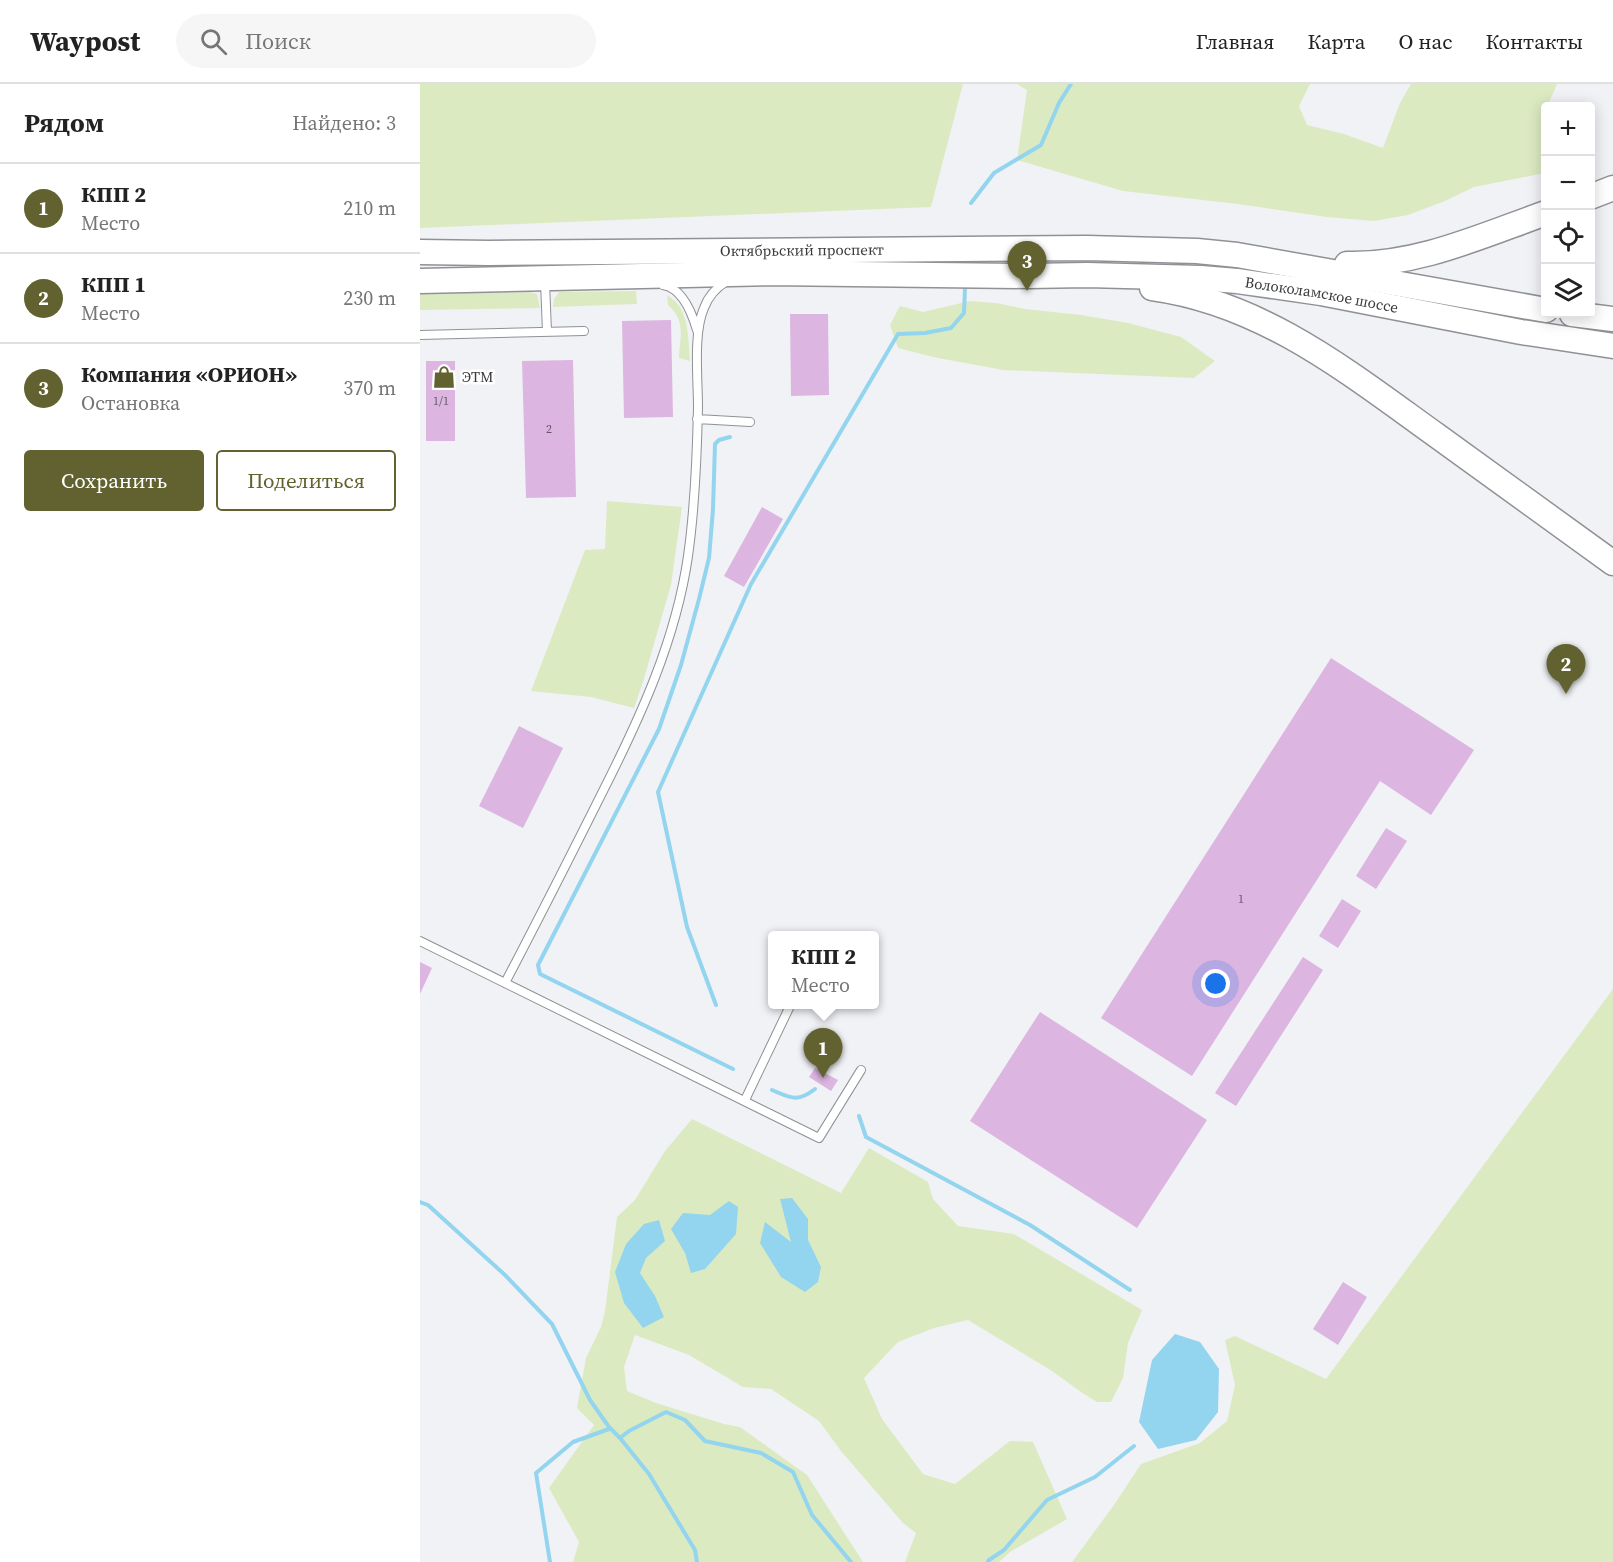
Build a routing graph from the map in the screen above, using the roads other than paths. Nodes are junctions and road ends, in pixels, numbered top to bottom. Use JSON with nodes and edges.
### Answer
{"nodes":[{"id":1,"x":1613,"y":188,"type":"edge"},
{"id":2,"x":1595,"y":195,"type":"edge"},
{"id":3,"x":1541,"y":214,"type":"edge"},
{"id":4,"x":443,"y":245,"type":"dead end"},
{"id":5,"x":1184,"y":250,"type":"junction"},
{"id":6,"x":420,"y":252,"type":"edge"},
{"id":7,"x":489,"y":253,"type":"junction"},
{"id":8,"x":770,"y":273,"type":"junction"},
{"id":9,"x":1028,"y":276,"type":"junction"},
{"id":10,"x":545,"y":279,"type":"junction"},
{"id":11,"x":420,"y":281,"type":"edge"},
{"id":12,"x":655,"y":285,"type":"dead end"},
{"id":13,"x":1541,"y":309,"type":"edge"},
{"id":14,"x":1595,"y":317,"type":"edge"},
{"id":15,"x":1613,"y":319,"type":"edge"},
{"id":16,"x":584,"y":331,"type":"dead end"},
{"id":17,"x":547,"y":332,"type":"junction"},
{"id":18,"x":698,"y":334,"type":"junction"},
{"id":19,"x":420,"y":335,"type":"edge"},
{"id":20,"x":1613,"y":346,"type":"edge"},
{"id":21,"x":697,"y":419,"type":"junction"},
{"id":22,"x":750,"y":422,"type":"dead end"},
{"id":23,"x":1613,"y":563,"type":"edge"},
{"id":24,"x":420,"y":941,"type":"edge"},
{"id":25,"x":505,"y":983,"type":"junction"},
{"id":26,"x":789,"y":1009,"type":"edge"},
{"id":27,"x":861,"y":1070,"type":"dead end"},
{"id":28,"x":745,"y":1100,"type":"junction"}],
"edges":[{"from":1,"to":2,"type":"main road"},
{"from":3,"to":5,"type":"main road"},
{"from":4,"to":7,"type":"lane"},
{"from":5,"to":7,"type":"main road","name":"Октябрьский проспект"},
{"from":5,"to":13,"type":"main road","name":"Волоколамское шоссе"},
{"from":6,"to":7,"type":"main road","name":"Октябрьский проспект"},
{"from":8,"to":9,"type":"main road","name":"Октябрьский проспект"},
{"from":8,"to":10,"type":"main road","name":"Октябрьский проспект"},
{"from":8,"to":18,"type":"lane"},
{"from":9,"to":20,"type":"main road","name":"Волоколамское шоссе"},
{"from":9,"to":23,"type":"main road"},
{"from":10,"to":11,"type":"main road","name":"Октябрьский проспект"},
{"from":10,"to":17,"type":"lane"},
{"from":12,"to":18,"type":"lane"},
{"from":14,"to":15,"type":"main road"},
{"from":16,"to":17,"type":"lane"},
{"from":17,"to":19,"type":"lane"},
{"from":18,"to":21,"type":"lane"},
{"from":21,"to":22,"type":"lane"},
{"from":21,"to":25,"type":"lane"},
{"from":24,"to":25,"type":"lane"},
{"from":25,"to":28,"type":"lane"},
{"from":26,"to":28,"type":"lane"},
{"from":27,"to":28,"type":"lane"}]}
